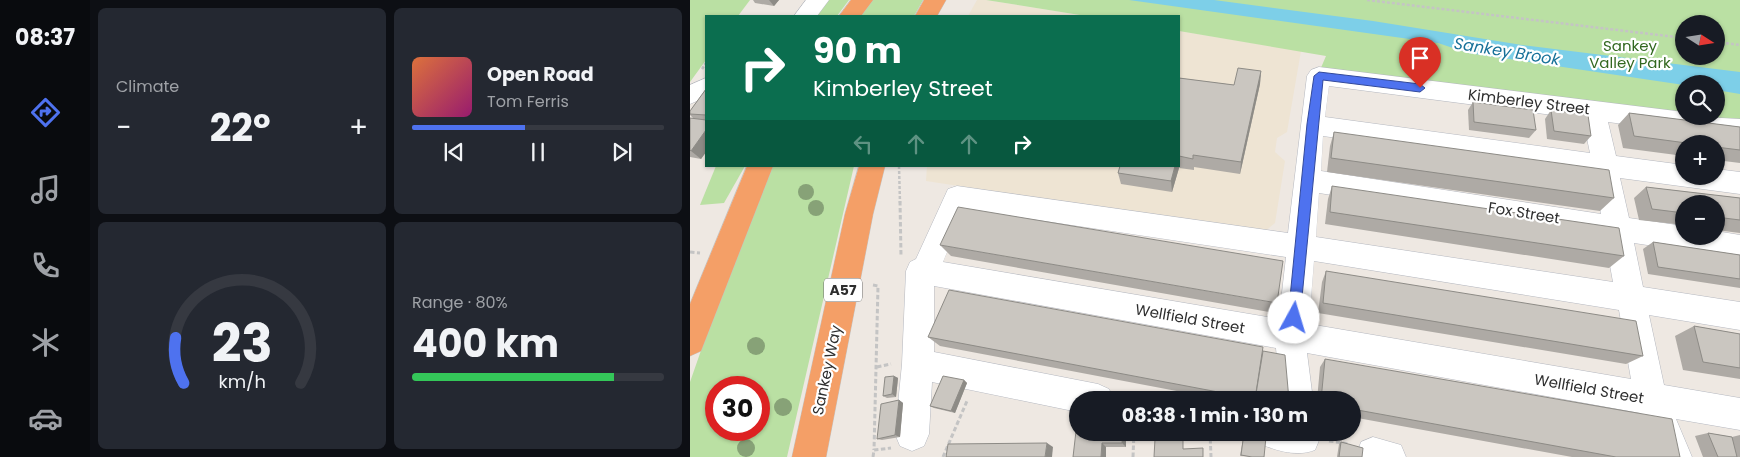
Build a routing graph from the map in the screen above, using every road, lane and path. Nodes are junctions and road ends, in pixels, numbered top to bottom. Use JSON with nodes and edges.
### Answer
{"nodes":[{"id":1,"x":818,"y":0,"type":"edge"},
{"id":2,"x":862,"y":0,"type":"edge"},
{"id":3,"x":935,"y":0,"type":"edge"},
{"id":4,"x":1367,"y":0,"type":"edge"},
{"id":5,"x":806,"y":15,"type":"edge"},
{"id":6,"x":851,"y":15,"type":"edge"},
{"id":7,"x":927,"y":15,"type":"edge"},
{"id":8,"x":1675,"y":37,"type":"edge"},
{"id":9,"x":1725,"y":43,"type":"edge"},
{"id":10,"x":1740,"y":45,"type":"edge"},
{"id":11,"x":705,"y":88,"type":"edge"},
{"id":12,"x":690,"y":95,"type":"edge"},
{"id":13,"x":1594,"y":110,"type":"junction"},
{"id":14,"x":1312,"y":124,"type":"junction"},
{"id":15,"x":1740,"y":129,"type":"edge"},
{"id":16,"x":1604,"y":165,"type":"junction"},
{"id":17,"x":760,"y":167,"type":"edge"},
{"id":18,"x":872,"y":167,"type":"edge"},
{"id":19,"x":1675,"y":175,"type":"edge"},
{"id":20,"x":1307,"y":180,"type":"junction"},
{"id":21,"x":1725,"y":181,"type":"edge"},
{"id":22,"x":1740,"y":183,"type":"edge"},
{"id":23,"x":1616,"y":226,"type":"junction"},
{"id":24,"x":1302,"y":247,"type":"junction"},
{"id":25,"x":1740,"y":247,"type":"edge"},
{"id":26,"x":926,"y":272,"type":"junction"},
{"id":27,"x":873,"y":285,"type":"dead end"},
{"id":28,"x":1631,"y":298,"type":"junction"},
{"id":29,"x":1740,"y":316,"type":"edge"},
{"id":30,"x":1292,"y":336,"type":"junction"},
{"id":31,"x":690,"y":341,"type":"edge"},
{"id":32,"x":918,"y":364,"type":"junction"},
{"id":33,"x":977,"y":378,"type":"junction"},
{"id":34,"x":1296,"y":391,"type":"edge"},
{"id":35,"x":1069,"y":395,"type":"edge"},
{"id":36,"x":1652,"y":399,"type":"junction"},
{"id":37,"x":1740,"y":414,"type":"edge"},
{"id":38,"x":912,"y":434,"type":"dead end"},
{"id":39,"x":1134,"y":441,"type":"edge"},
{"id":40,"x":1210,"y":441,"type":"edge"},
{"id":41,"x":1306,"y":441,"type":"edge"},
{"id":42,"x":874,"y":450,"type":"dead end"},
{"id":43,"x":1378,"y":456,"type":"edge"},
{"id":44,"x":809,"y":457,"type":"edge"},
{"id":45,"x":943,"y":457,"type":"edge"},
{"id":46,"x":1133,"y":457,"type":"edge"},
{"id":47,"x":1210,"y":457,"type":"edge"},
{"id":48,"x":1675,"y":457,"type":"edge"}],
"edges":[{"from":1,"to":5,"type":"street"},
{"from":2,"to":6,"type":"highway"},
{"from":3,"to":7,"type":"highway"},
{"from":4,"to":8,"type":"path"},
{"from":9,"to":10,"type":"path"},
{"from":11,"to":12,"type":"street"},
{"from":13,"to":14,"type":"street","name":"Kimberley Street"},
{"from":13,"to":15,"type":"street","name":"Kimberley Street"},
{"from":13,"to":16,"type":"street"},
{"from":14,"to":16,"type":"street"},
{"from":14,"to":20,"type":"street"},
{"from":16,"to":19,"type":"street"},
{"from":16,"to":23,"type":"street"},
{"from":17,"to":31,"type":"highway"},
{"from":18,"to":44,"type":"highway","name":"Sankey Way","number":"A57"},
{"from":20,"to":23,"type":"street","name":"Fox Street"},
{"from":20,"to":24,"type":"street"},
{"from":21,"to":22,"type":"street"},
{"from":23,"to":25,"type":"street","name":"Fox Street"},
{"from":23,"to":28,"type":"street"},
{"from":24,"to":26,"type":"street"},
{"from":24,"to":28,"type":"street"},
{"from":24,"to":30,"type":"street"},
{"from":26,"to":30,"type":"street","name":"Wellfield Street"},
{"from":26,"to":32,"type":"street"},
{"from":27,"to":42,"type":"path"},
{"from":28,"to":29,"type":"street"},
{"from":28,"to":36,"type":"street"},
{"from":30,"to":34,"type":"street"},
{"from":30,"to":36,"type":"street","name":"Wellfield Street"},
{"from":32,"to":33,"type":"street"},
{"from":32,"to":38,"type":"street"},
{"from":33,"to":35,"type":"street"},
{"from":33,"to":45,"type":"path"},
{"from":36,"to":37,"type":"street","name":"Wellfield Street"},
{"from":36,"to":48,"type":"street"},
{"from":39,"to":46,"type":"path"},
{"from":40,"to":47,"type":"path"},
{"from":41,"to":43,"type":"path"}]}
